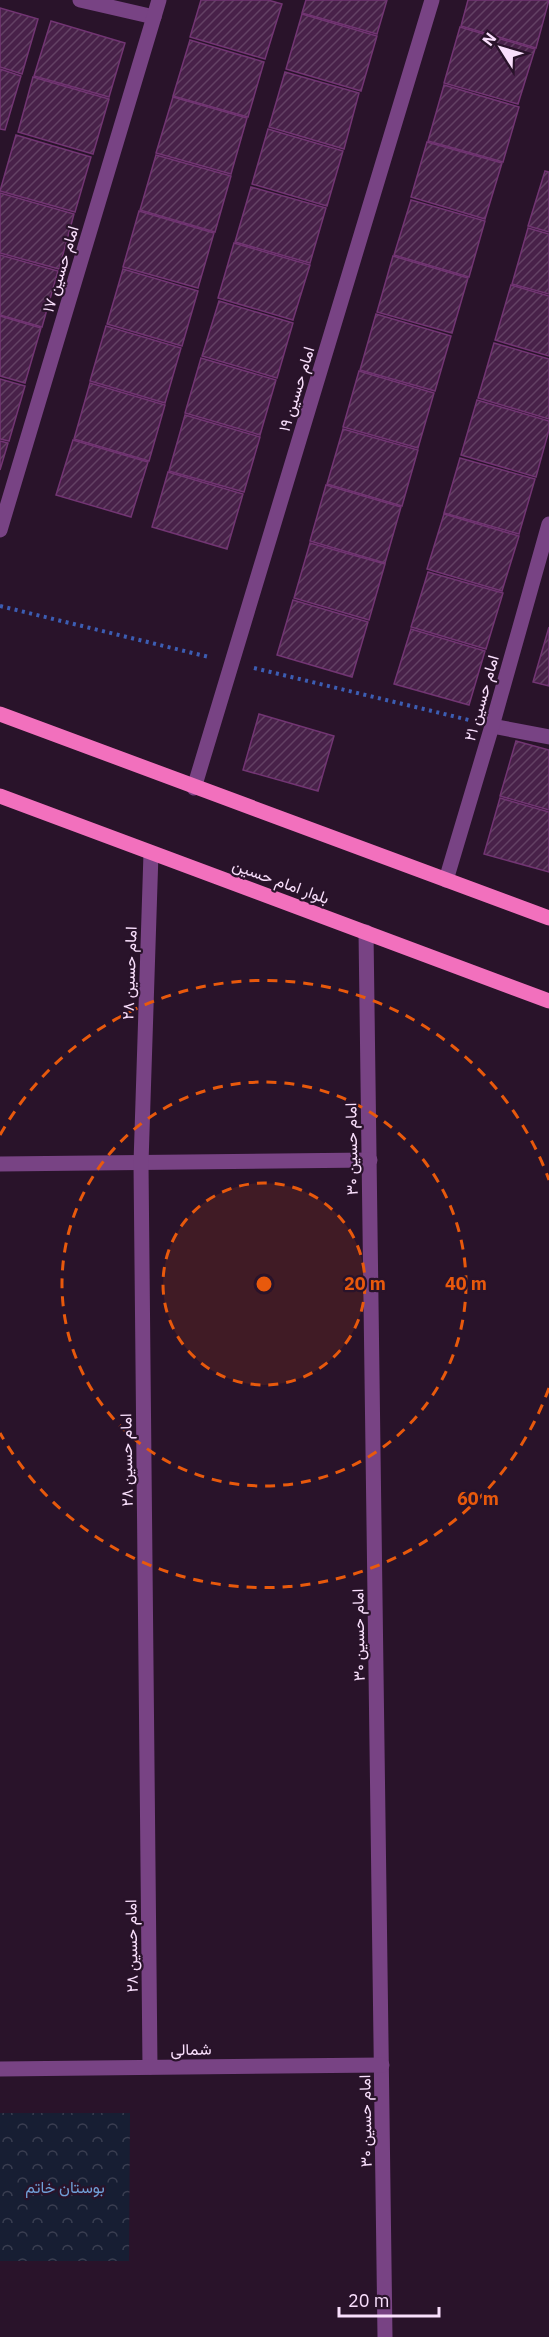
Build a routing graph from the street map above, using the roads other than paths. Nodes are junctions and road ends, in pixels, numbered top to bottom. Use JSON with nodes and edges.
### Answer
{"nodes":[{"id":1,"x":80,"y":0,"type":"edge"},
{"id":2,"x":159,"y":0,"type":"edge"},
{"id":3,"x":432,"y":0,"type":"edge"},
{"id":4,"x":154,"y":17,"type":"junction"},
{"id":5,"x":549,"y":524,"type":"edge"},
{"id":6,"x":0,"y":531,"type":"edge"},
{"id":7,"x":0,"y":714,"type":"edge"},
{"id":8,"x":492,"y":726,"type":"junction"},
{"id":9,"x":549,"y":737,"type":"edge"},
{"id":10,"x":194,"y":788,"type":"junction"},
{"id":11,"x":0,"y":796,"type":"edge"},
{"id":12,"x":152,"y":853,"type":"junction"},
{"id":13,"x":446,"y":880,"type":"junction"},
{"id":14,"x":549,"y":918,"type":"edge"},
{"id":15,"x":366,"y":932,"type":"junction"},
{"id":16,"x":549,"y":1001,"type":"edge"},
{"id":17,"x":369,"y":1160,"type":"junction"},
{"id":18,"x":141,"y":1163,"type":"junction"},
{"id":19,"x":0,"y":1164,"type":"edge"},
{"id":20,"x":382,"y":2065,"type":"junction"},
{"id":21,"x":150,"y":2067,"type":"junction"},
{"id":22,"x":0,"y":2069,"type":"edge"},
{"id":23,"x":386,"y":2337,"type":"edge"}],
"edges":[{"from":1,"to":4,"type":"street"},
{"from":2,"to":4,"type":"street","name":"امام حسین ۱۷"},
{"from":3,"to":10,"type":"street","name":"امام حسین ۱۹"},
{"from":4,"to":6,"type":"street","name":"امام حسین ۱۷"},
{"from":5,"to":8,"type":"street","name":"امام حسین ۲۱"},
{"from":7,"to":10,"type":"main road"},
{"from":8,"to":9,"type":"street"},
{"from":8,"to":13,"type":"street","name":"امام حسین ۲۱"},
{"from":10,"to":13,"type":"main road"},
{"from":11,"to":12,"type":"main road","name":"بلوار امام حسین"},
{"from":12,"to":15,"type":"main road","name":"بلوار امام حسین"},
{"from":12,"to":18,"type":"street","name":"امام حسین ۲۸"},
{"from":13,"to":14,"type":"main road"},
{"from":15,"to":16,"type":"main road","name":"بلوار امام حسین"},
{"from":15,"to":17,"type":"street","name":"امام حسین ۳۰"},
{"from":17,"to":18,"type":"street"},
{"from":17,"to":20,"type":"street","name":"امام حسین ۳۰"},
{"from":18,"to":19,"type":"street"},
{"from":18,"to":21,"type":"street","name":"امام حسین ۲۸"},
{"from":20,"to":21,"type":"street","name":"شمالی"},
{"from":20,"to":23,"type":"street","name":"امام حسین ۳۰"},
{"from":21,"to":22,"type":"street","name":"شمالی"}]}
